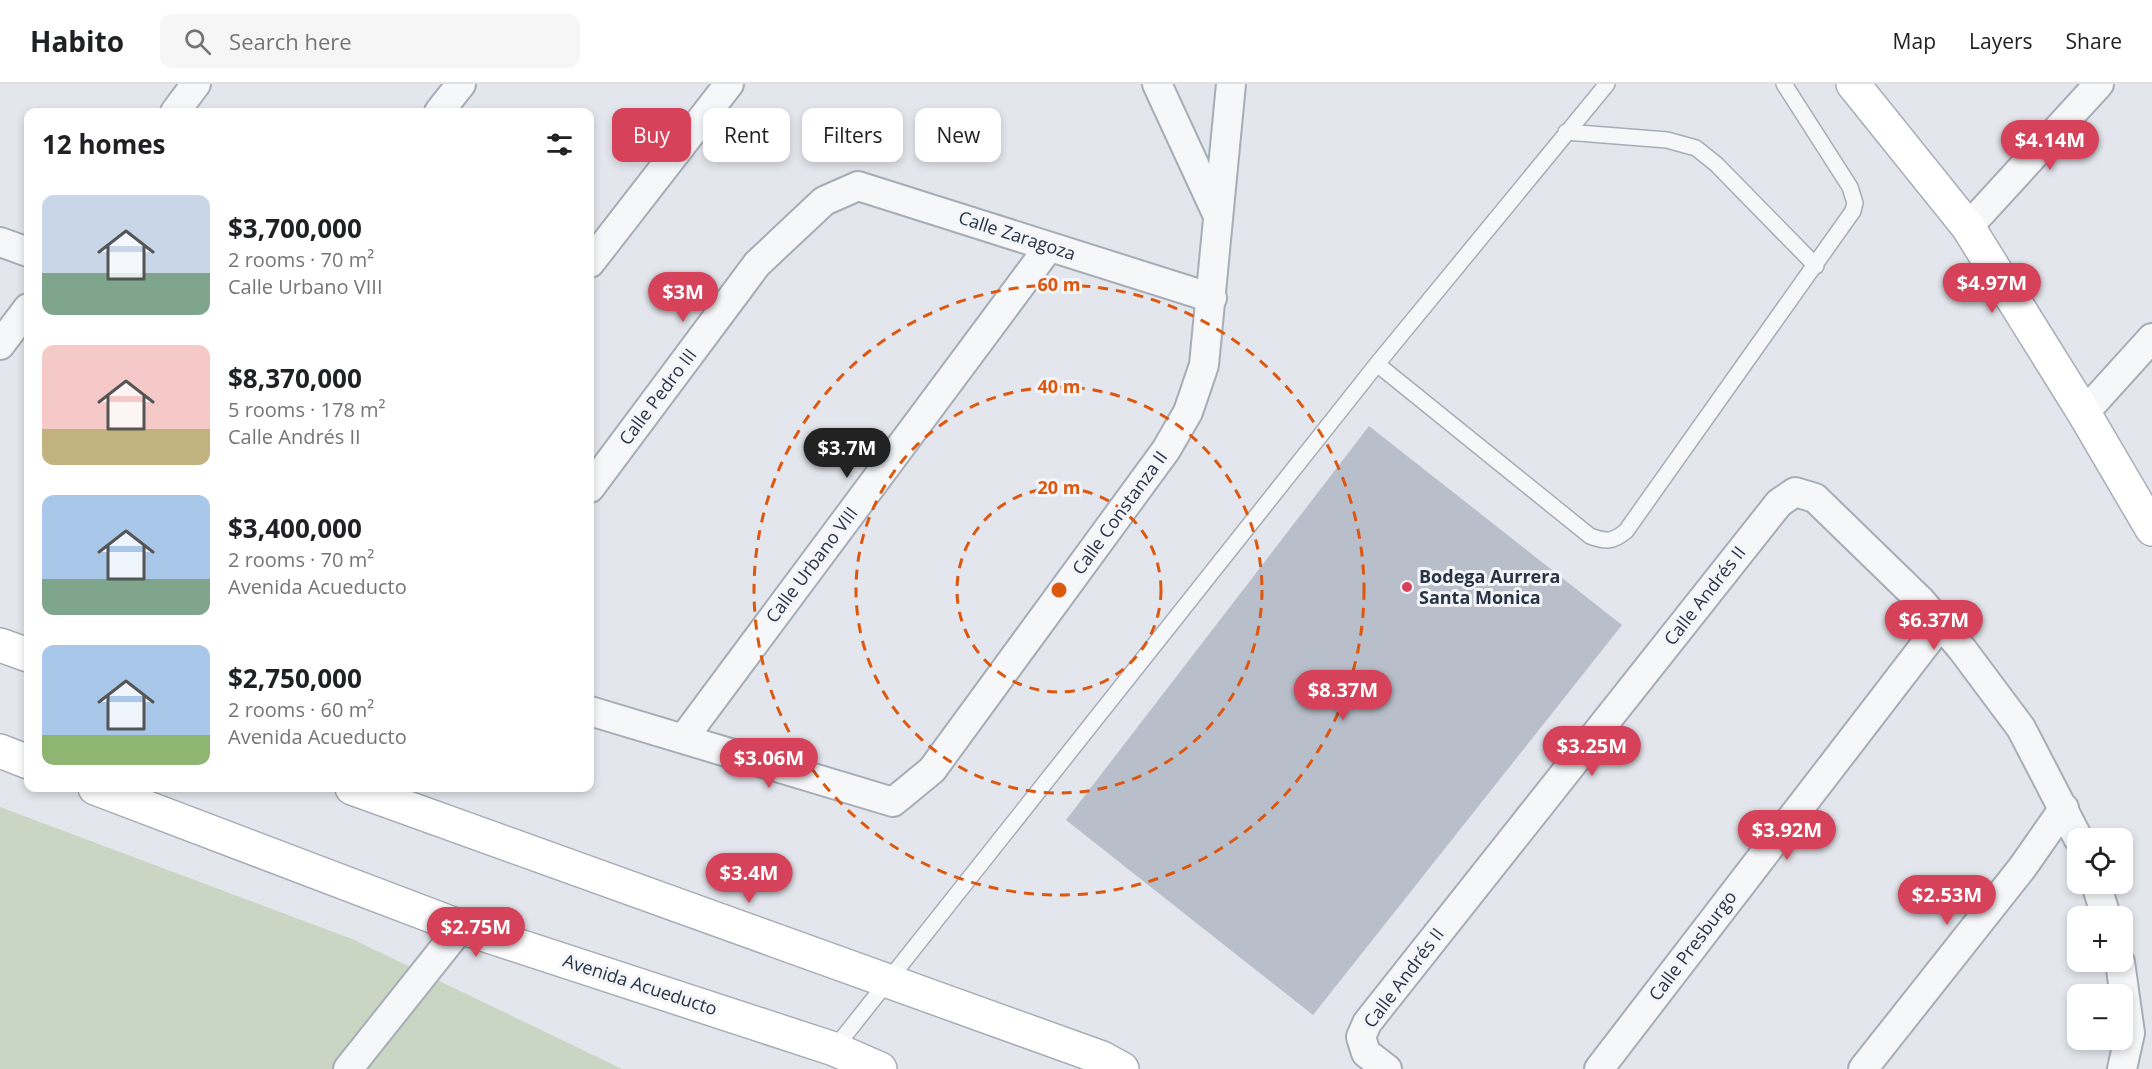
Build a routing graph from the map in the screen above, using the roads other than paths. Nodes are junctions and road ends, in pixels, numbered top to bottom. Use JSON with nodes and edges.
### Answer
{"nodes":[{"id":1,"x":196,"y":84,"type":"edge"},
{"id":2,"x":461,"y":84,"type":"edge"},
{"id":3,"x":729,"y":84,"type":"edge"},
{"id":4,"x":1157,"y":84,"type":"edge"},
{"id":5,"x":1231,"y":84,"type":"edge"},
{"id":6,"x":1608,"y":84,"type":"edge"},
{"id":7,"x":1784,"y":84,"type":"edge"},
{"id":8,"x":1853,"y":84,"type":"edge"},
{"id":9,"x":2099,"y":84,"type":"edge"},
{"id":10,"x":178,"y":108,"type":"edge"},
{"id":11,"x":442,"y":108,"type":"edge"},
{"id":12,"x":1566,"y":132,"type":"junction"},
{"id":13,"x":824,"y":201,"type":"joint"},
{"id":14,"x":1219,"y":218,"type":"junction"},
{"id":15,"x":1968,"y":227,"type":"junction"},
{"id":16,"x":0,"y":242,"type":"edge"},
{"id":17,"x":1049,"y":247,"type":"junction"},
{"id":18,"x":24,"y":251,"type":"edge"},
{"id":19,"x":594,"y":257,"type":"edge"},
{"id":20,"x":1816,"y":266,"type":"junction"},
{"id":21,"x":1212,"y":298,"type":"junction"},
{"id":22,"x":24,"y":313,"type":"edge"},
{"id":23,"x":2152,"y":338,"type":"edge"},
{"id":24,"x":0,"y":345,"type":"edge"},
{"id":25,"x":1377,"y":364,"type":"junction"},
{"id":26,"x":2084,"y":413,"type":"junction"},
{"id":27,"x":594,"y":483,"type":"edge"},
{"id":28,"x":2152,"y":529,"type":"edge"},
{"id":29,"x":1941,"y":624,"type":"junction"},
{"id":30,"x":594,"y":712,"type":"edge"},
{"id":31,"x":683,"y":739,"type":"junction"},
{"id":32,"x":0,"y":751,"type":"edge"},
{"id":33,"x":24,"y":760,"type":"edge"},
{"id":34,"x":106,"y":792,"type":"edge"},
{"id":35,"x":363,"y":792,"type":"edge"},
{"id":36,"x":2064,"y":808,"type":"junction"},
{"id":37,"x":2073,"y":828,"type":"edge"},
{"id":38,"x":461,"y":927,"type":"junction"},
{"id":39,"x":2121,"y":972,"type":"edge"},
{"id":40,"x":887,"y":981,"type":"junction"},
{"id":41,"x":834,"y":1049,"type":"junction"},
{"id":42,"x":348,"y":1069,"type":"edge"},
{"id":43,"x":880,"y":1069,"type":"edge"},
{"id":44,"x":1122,"y":1069,"type":"edge"},
{"id":45,"x":1387,"y":1069,"type":"edge"},
{"id":46,"x":1599,"y":1069,"type":"edge"},
{"id":47,"x":1863,"y":1069,"type":"edge"},
{"id":48,"x":2122,"y":1069,"type":"edge"}],
"edges":[{"from":1,"to":10,"type":"street"},
{"from":2,"to":11,"type":"street"},
{"from":3,"to":19,"type":"street"},
{"from":4,"to":14,"type":"street","name":"Calle Constanza II"},
{"from":5,"to":14,"type":"street","name":"Calle Constanza II"},
{"from":6,"to":12,"type":"lane"},
{"from":7,"to":20,"type":"lane"},
{"from":8,"to":15,"type":"street"},
{"from":9,"to":15,"type":"street"},
{"from":12,"to":20,"type":"lane"},
{"from":12,"to":25,"type":"lane"},
{"from":13,"to":17,"type":"street","name":"Calle Zaragoza"},
{"from":13,"to":27,"type":"street","name":"Calle Pedro III"},
{"from":14,"to":21,"type":"street","name":"Calle Constanza II"},
{"from":15,"to":26,"type":"street"},
{"from":16,"to":18,"type":"street"},
{"from":17,"to":21,"type":"street","name":"Calle Zaragoza"},
{"from":17,"to":31,"type":"street","name":"Calle Urbano VIII"},
{"from":20,"to":25,"type":"lane"},
{"from":21,"to":31,"type":"street","name":"Calle Constanza II"},
{"from":22,"to":24,"type":"street"},
{"from":23,"to":26,"type":"street"},
{"from":25,"to":40,"type":"lane"},
{"from":26,"to":28,"type":"street"},
{"from":29,"to":36,"type":"street","name":"Calle Andrés II"},
{"from":29,"to":45,"type":"street","name":"Calle Andrés II"},
{"from":29,"to":46,"type":"street","name":"Calle Presburgo"},
{"from":30,"to":31,"type":"street"},
{"from":32,"to":33,"type":"street"},
{"from":34,"to":38,"type":"street","name":"Avenida Acueducto"},
{"from":35,"to":40,"type":"street"},
{"from":36,"to":37,"type":"street","name":"Calle Andrés II"},
{"from":36,"to":47,"type":"street"},
{"from":38,"to":41,"type":"street","name":"Avenida Acueducto"},
{"from":38,"to":42,"type":"street"},
{"from":39,"to":48,"type":"street"},
{"from":40,"to":41,"type":"lane"},
{"from":40,"to":44,"type":"street"},
{"from":41,"to":43,"type":"street","name":"Avenida Acueducto"}]}
